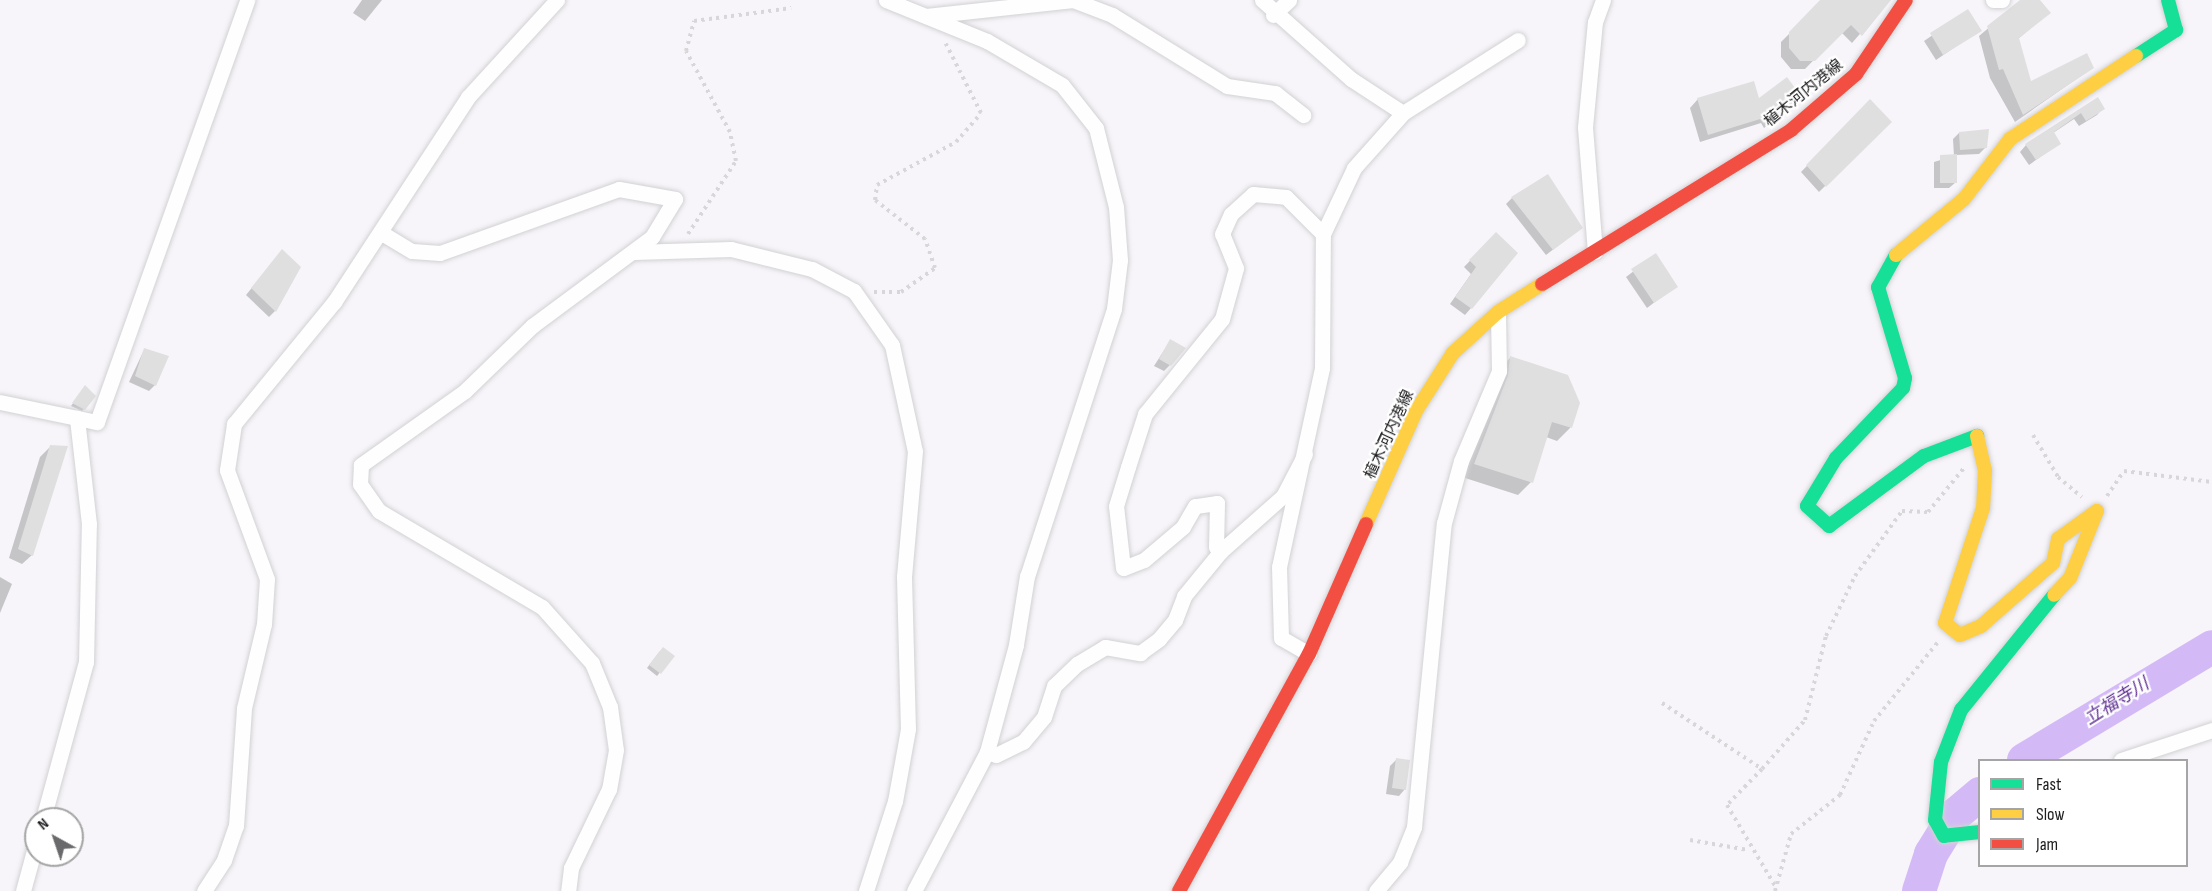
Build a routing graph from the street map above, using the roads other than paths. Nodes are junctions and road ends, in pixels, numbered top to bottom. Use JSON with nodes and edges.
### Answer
{"nodes":[{"id":1,"x":247,"y":0,"type":"edge"},
{"id":2,"x":557,"y":0,"type":"edge"},
{"id":3,"x":886,"y":0,"type":"edge"},
{"id":4,"x":1262,"y":0,"type":"edge"},
{"id":5,"x":1289,"y":0,"type":"edge"},
{"id":6,"x":1603,"y":0,"type":"edge"},
{"id":7,"x":1906,"y":0,"type":"edge"},
{"id":8,"x":1993,"y":0,"type":"edge"},
{"id":9,"x":2002,"y":0,"type":"edge"},
{"id":10,"x":2168,"y":0,"type":"edge"},
{"id":11,"x":1273,"y":15,"type":"junction"},
{"id":12,"x":926,"y":16,"type":"junction"},
{"id":13,"x":1518,"y":40,"type":"dead end"},
{"id":14,"x":1404,"y":113,"type":"junction"},
{"id":15,"x":1304,"y":115,"type":"dead end"},
{"id":16,"x":380,"y":232,"type":"junction"},
{"id":17,"x":1323,"y":234,"type":"junction"},
{"id":18,"x":634,"y":252,"type":"junction"},
{"id":19,"x":1596,"y":252,"type":"junction"},
{"id":20,"x":1498,"y":312,"type":"junction"},
{"id":21,"x":0,"y":402,"type":"edge"},
{"id":22,"x":76,"y":418,"type":"junction"},
{"id":23,"x":1305,"y":454,"type":"junction"},
{"id":24,"x":1221,"y":551,"type":"junction"},
{"id":25,"x":1309,"y":654,"type":"junction"},
{"id":26,"x":2212,"y":730,"type":"edge"},
{"id":27,"x":987,"y":752,"type":"junction"},
{"id":28,"x":2124,"y":759,"type":"edge"},
{"id":29,"x":46,"y":807,"type":"edge"},
{"id":30,"x":1978,"y":832,"type":"edge"},
{"id":31,"x":30,"y":867,"type":"edge"},
{"id":32,"x":23,"y":891,"type":"edge"},
{"id":33,"x":204,"y":891,"type":"edge"},
{"id":34,"x":568,"y":891,"type":"edge"},
{"id":35,"x":866,"y":891,"type":"edge"},
{"id":36,"x":914,"y":891,"type":"edge"},
{"id":37,"x":1179,"y":891,"type":"edge"},
{"id":38,"x":1376,"y":891,"type":"edge"}],
"edges":[{"from":1,"to":22,"type":"street"},
{"from":2,"to":16,"type":"street"},
{"from":3,"to":12,"type":"street"},
{"from":4,"to":11,"type":"street"},
{"from":5,"to":11,"type":"street"},
{"from":6,"to":19,"type":"street"},
{"from":7,"to":19,"type":"street","name":"植木河内港線"},
{"from":8,"to":9,"type":"street"},
{"from":10,"to":30,"type":"street"},
{"from":11,"to":14,"type":"street"},
{"from":12,"to":15,"type":"street"},
{"from":12,"to":27,"type":"street"},
{"from":13,"to":14,"type":"street"},
{"from":14,"to":17,"type":"street"},
{"from":16,"to":18,"type":"street"},
{"from":16,"to":33,"type":"street"},
{"from":17,"to":23,"type":"street"},
{"from":17,"to":24,"type":"street"},
{"from":18,"to":34,"type":"street"},
{"from":18,"to":35,"type":"street"},
{"from":19,"to":20,"type":"street","name":"植木河内港線"},
{"from":20,"to":25,"type":"street","name":"植木河内港線"},
{"from":20,"to":38,"type":"street"},
{"from":21,"to":22,"type":"street"},
{"from":22,"to":29,"type":"street"},
{"from":23,"to":24,"type":"street"},
{"from":23,"to":25,"type":"street"},
{"from":24,"to":27,"type":"street"},
{"from":25,"to":37,"type":"street","name":"植木河内港線"},
{"from":26,"to":28,"type":"street"},
{"from":27,"to":36,"type":"street"},
{"from":31,"to":32,"type":"street"}]}
